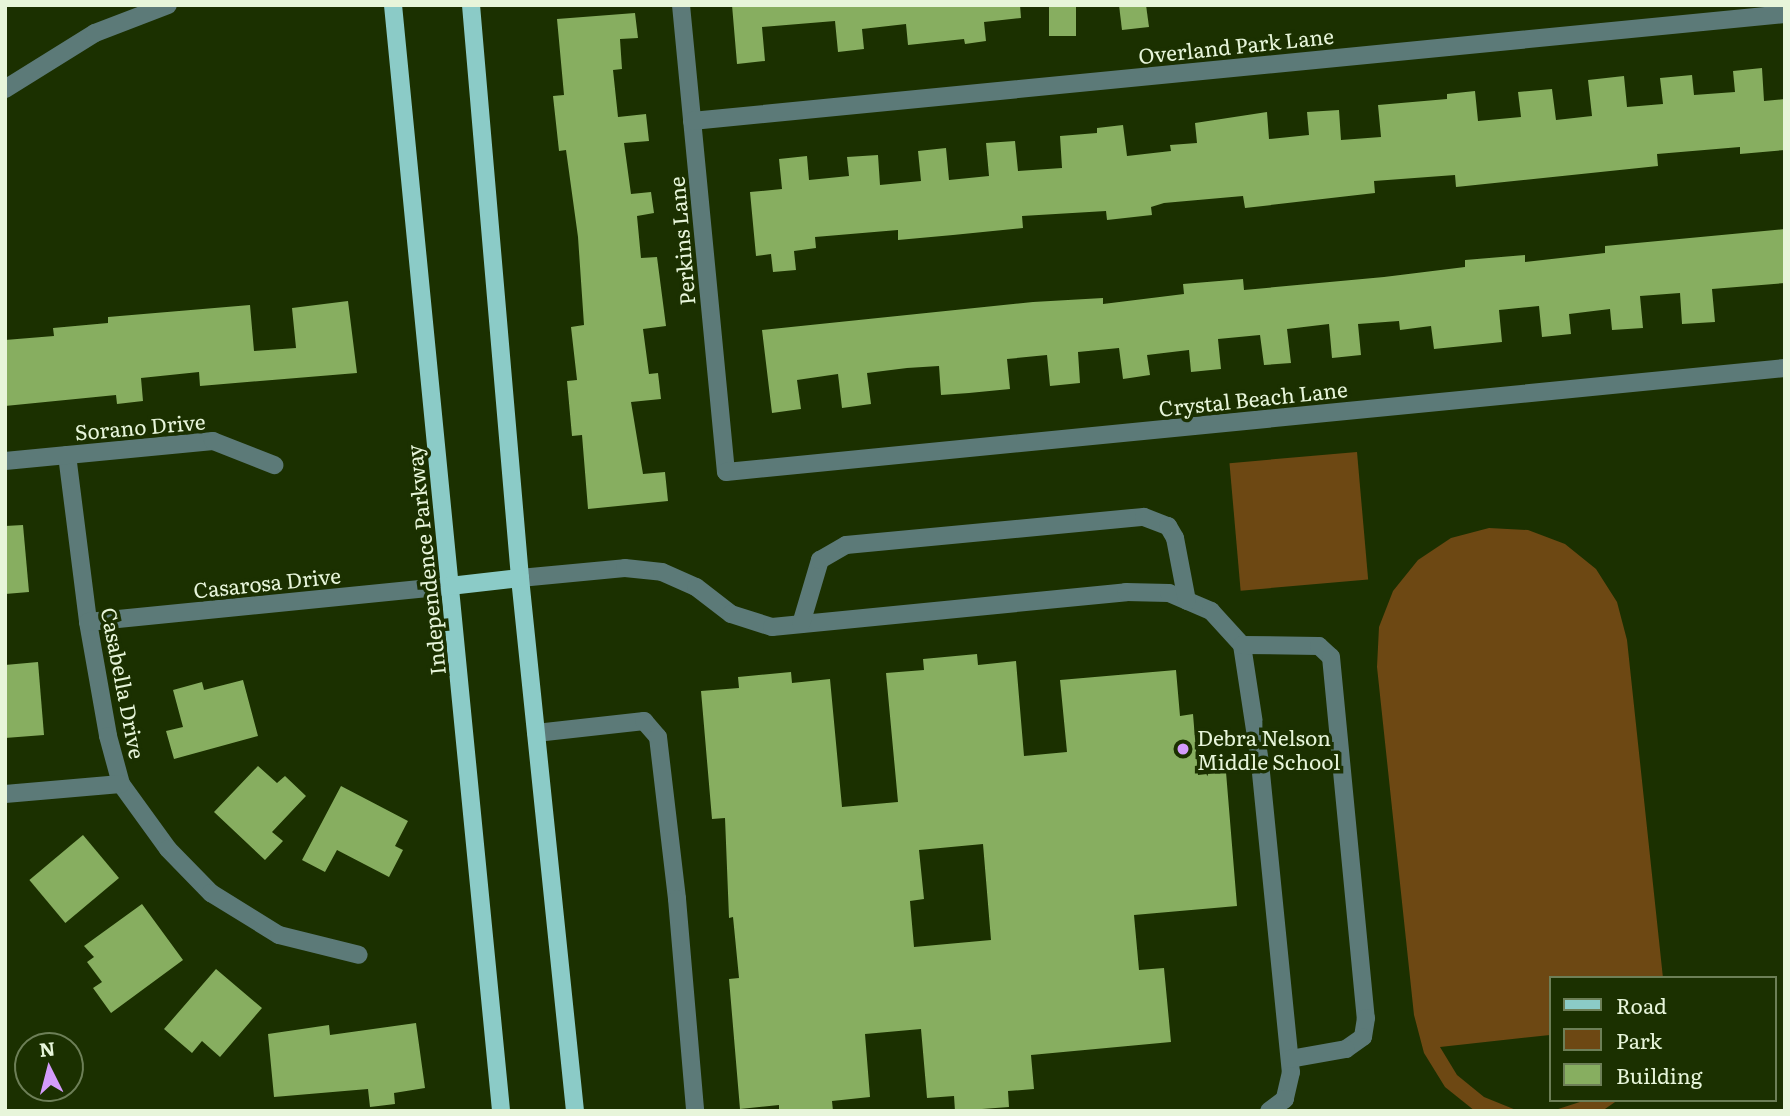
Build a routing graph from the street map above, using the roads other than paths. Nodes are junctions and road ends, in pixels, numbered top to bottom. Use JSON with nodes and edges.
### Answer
{"nodes":[{"id":1,"x":167,"y":5,"type":"edge"},
{"id":2,"x":393,"y":5,"type":"edge"},
{"id":3,"x":471,"y":5,"type":"edge"},
{"id":4,"x":681,"y":5,"type":"edge"},
{"id":5,"x":1785,"y":14,"type":"edge"},
{"id":6,"x":5,"y":89,"type":"edge"},
{"id":7,"x":692,"y":121,"type":"junction"},
{"id":8,"x":1785,"y":368,"type":"edge"},
{"id":9,"x":67,"y":455,"type":"junction"},
{"id":10,"x":5,"y":461,"type":"edge"},
{"id":11,"x":274,"y":465,"type":"dead end"},
{"id":12,"x":726,"y":472,"type":"joint"},
{"id":13,"x":520,"y":579,"type":"junction"},
{"id":14,"x":450,"y":586,"type":"junction"},
{"id":15,"x":1186,"y":600,"type":"junction"},
{"id":16,"x":88,"y":622,"type":"junction"},
{"id":17,"x":801,"y":624,"type":"junction"},
{"id":18,"x":1242,"y":645,"type":"junction"},
{"id":19,"x":536,"y":733,"type":"junction"},
{"id":20,"x":121,"y":784,"type":"junction"},
{"id":21,"x":5,"y":794,"type":"edge"},
{"id":22,"x":359,"y":955,"type":"dead end"},
{"id":23,"x":1290,"y":1059,"type":"junction"},
{"id":24,"x":501,"y":1111,"type":"edge"},
{"id":25,"x":575,"y":1111,"type":"edge"},
{"id":26,"x":695,"y":1111,"type":"edge"},
{"id":27,"x":1269,"y":1111,"type":"edge"}],
"edges":[{"from":1,"to":6,"type":"street"},
{"from":2,"to":14,"type":"main road","name":"Independence Parkway"},
{"from":3,"to":13,"type":"main road"},
{"from":4,"to":7,"type":"street","name":"Perkins Lane"},
{"from":5,"to":7,"type":"street","name":"Overland Park Lane"},
{"from":7,"to":12,"type":"street","name":"Perkins Lane"},
{"from":8,"to":12,"type":"street","name":"Crystal Beach Lane"},
{"from":9,"to":10,"type":"street","name":"Sorano Drive"},
{"from":9,"to":11,"type":"street","name":"Sorano Drive"},
{"from":9,"to":16,"type":"street","name":"Casabella Drive"},
{"from":13,"to":14,"type":"main road"},
{"from":13,"to":17,"type":"street"},
{"from":13,"to":19,"type":"main road"},
{"from":14,"to":16,"type":"street","name":"Casarosa Drive"},
{"from":14,"to":24,"type":"main road","name":"Independence Parkway"},
{"from":15,"to":17,"type":"street"},
{"from":15,"to":17,"type":"street"},
{"from":15,"to":18,"type":"street"},
{"from":16,"to":20,"type":"street","name":"Casabella Drive"},
{"from":18,"to":23,"type":"street"},
{"from":18,"to":23,"type":"street"},
{"from":19,"to":25,"type":"main road"},
{"from":19,"to":26,"type":"street"},
{"from":20,"to":21,"type":"street"},
{"from":20,"to":22,"type":"street","name":"Casabella Drive"},
{"from":23,"to":27,"type":"street"}]}
